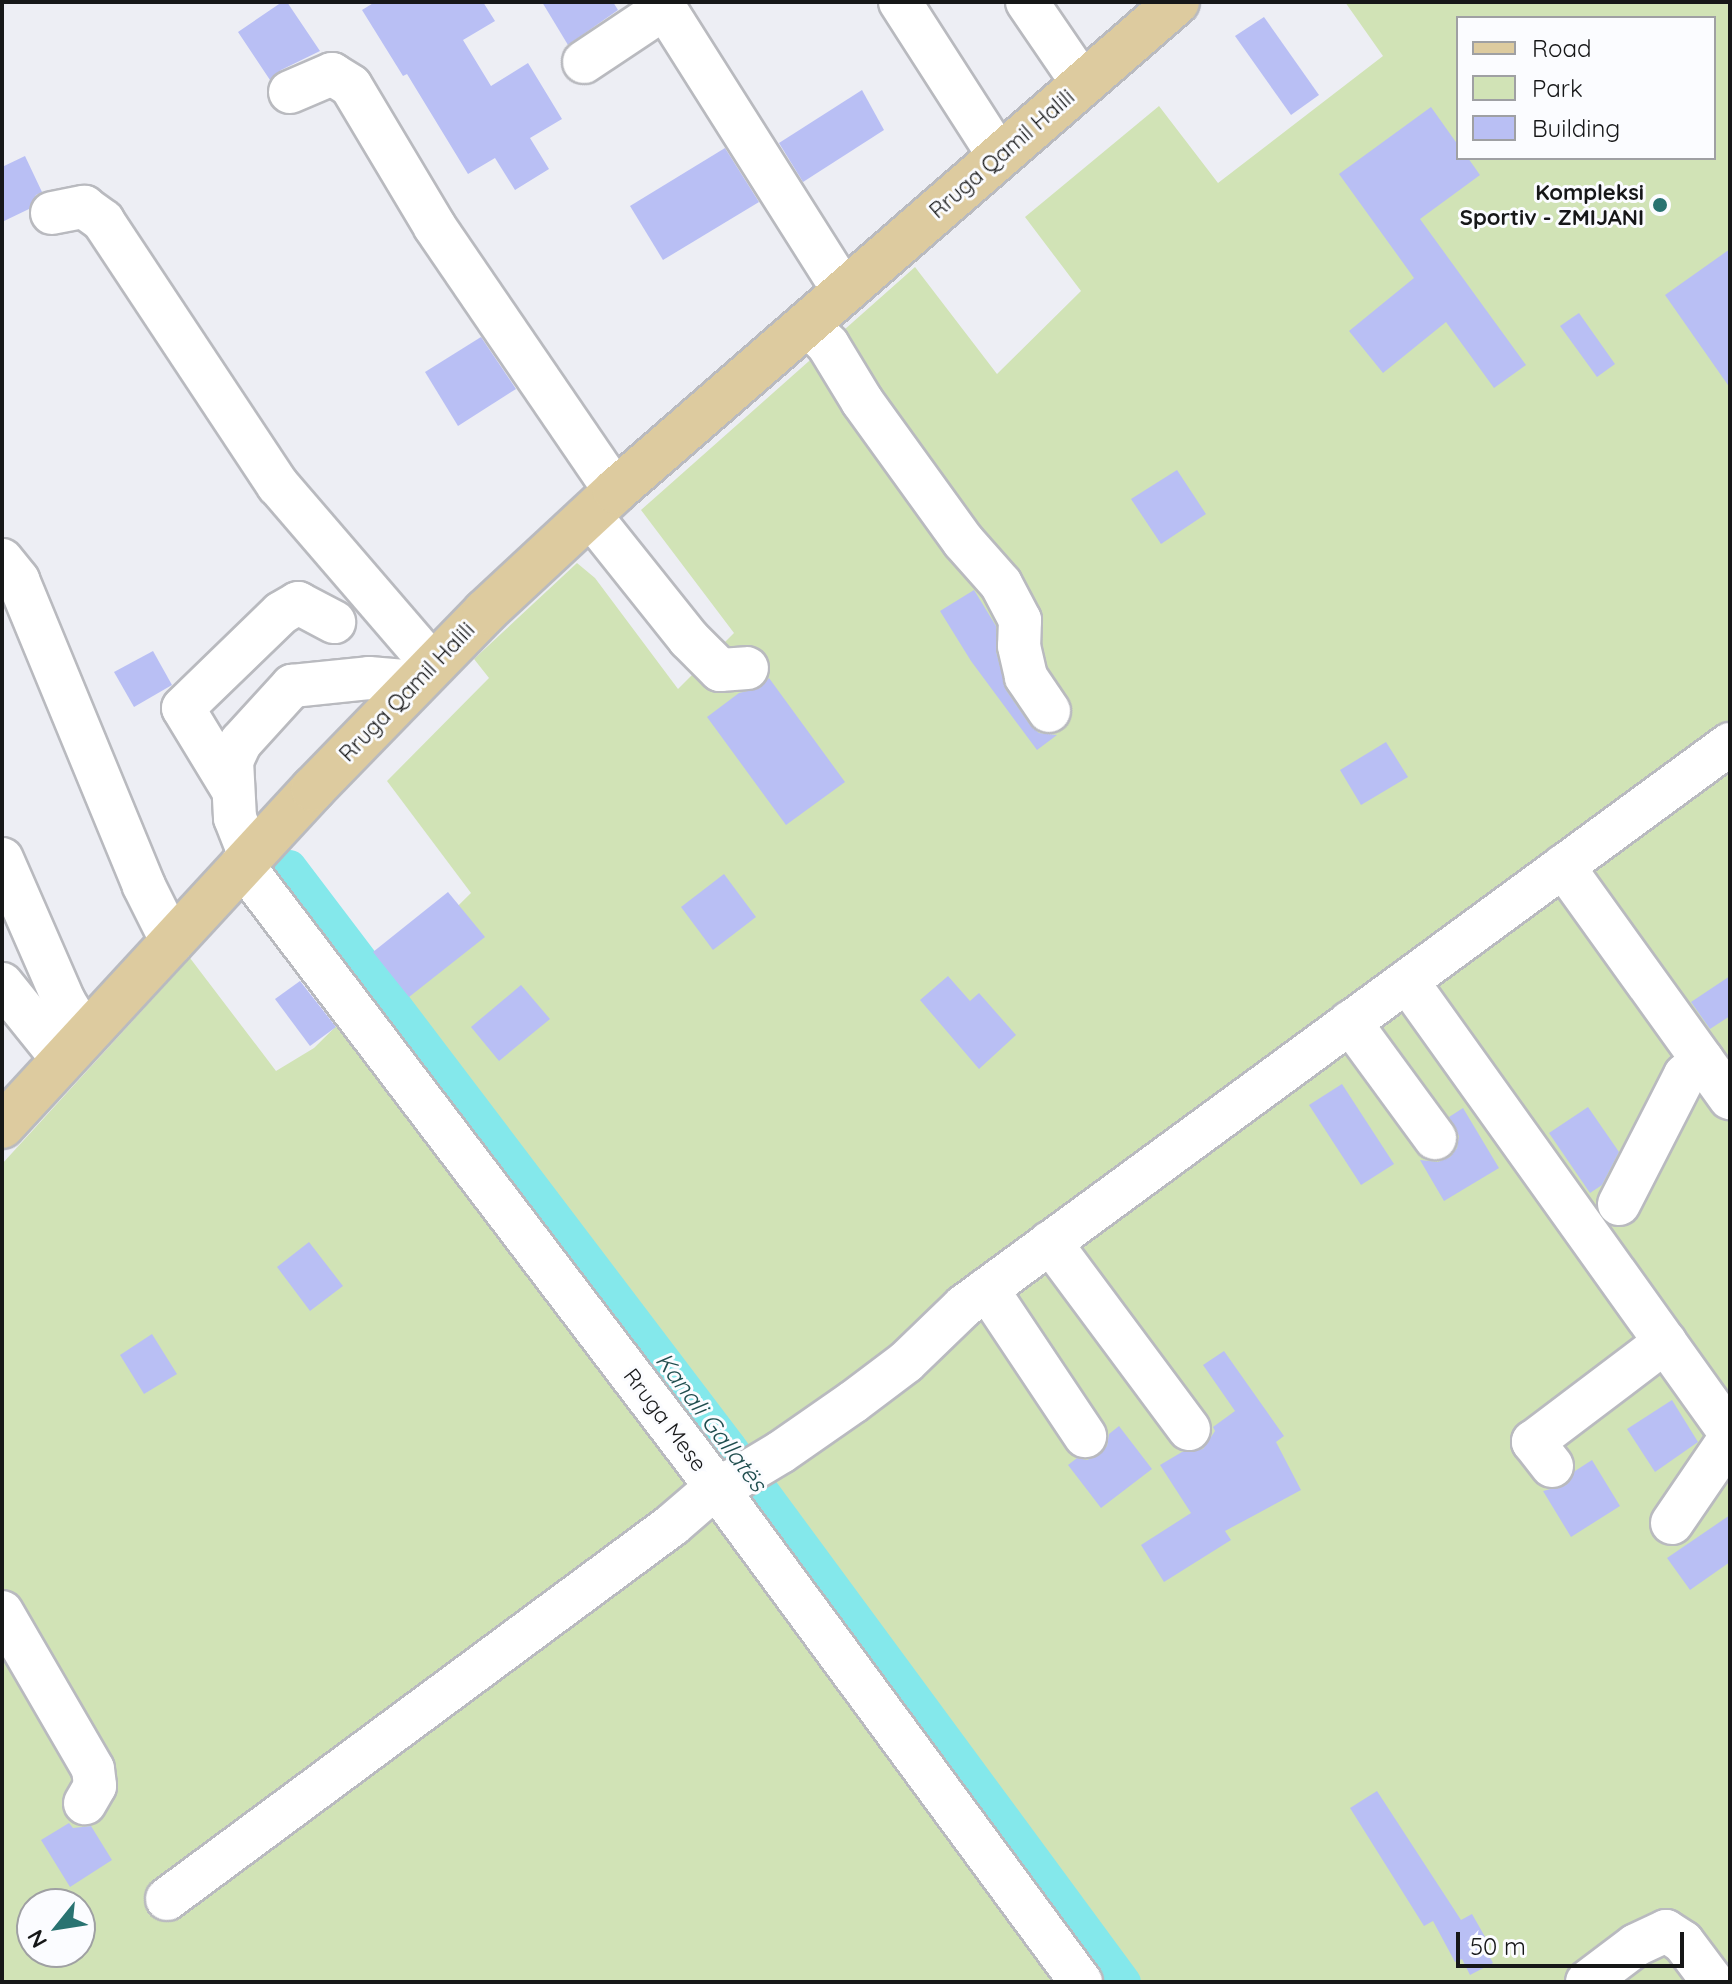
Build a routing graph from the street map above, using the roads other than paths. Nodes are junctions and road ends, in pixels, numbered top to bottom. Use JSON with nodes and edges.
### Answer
{"nodes":[{"id":1,"x":900,"y":2,"type":"edge"},
{"id":2,"x":1027,"y":2,"type":"edge"},
{"id":3,"x":663,"y":5,"type":"edge"},
{"id":4,"x":1163,"y":7,"type":"edge"},
{"id":5,"x":584,"y":62,"type":"dead end"},
{"id":6,"x":1083,"y":84,"type":"junction"},
{"id":7,"x":290,"y":92,"type":"dead end"},
{"id":8,"x":999,"y":156,"type":"junction"},
{"id":9,"x":52,"y":213,"type":"dead end"},
{"id":10,"x":844,"y":292,"type":"junction"},
{"id":11,"x":807,"y":324,"type":"junction"},
{"id":12,"x":603,"y":503,"type":"junction"},
{"id":13,"x":2,"y":560,"type":"edge"},
{"id":14,"x":334,"y":622,"type":"dead end"},
{"id":15,"x":747,"y":668,"type":"dead end"},
{"id":16,"x":424,"y":673,"type":"junction"},
{"id":17,"x":1049,"y":711,"type":"dead end"},
{"id":18,"x":1730,"y":744,"type":"edge"},
{"id":19,"x":231,"y":787,"type":"junction"},
{"id":20,"x":2,"y":859,"type":"edge"},
{"id":21,"x":246,"y":860,"type":"junction"},
{"id":22,"x":1563,"y":866,"type":"junction"},
{"id":23,"x":172,"y":942,"type":"junction"},
{"id":24,"x":1407,"y":981,"type":"junction"},
{"id":25,"x":2,"y":984,"type":"edge"},
{"id":26,"x":1350,"y":1022,"type":"junction"},
{"id":27,"x":74,"y":1048,"type":"junction"},
{"id":28,"x":1703,"y":1060,"type":"junction"},
{"id":29,"x":1730,"y":1098,"type":"edge"},
{"id":30,"x":2,"y":1126,"type":"edge"},
{"id":31,"x":1435,"y":1138,"type":"dead end"},
{"id":32,"x":1619,"y":1204,"type":"dead end"},
{"id":33,"x":1050,"y":1242,"type":"junction"},
{"id":34,"x":987,"y":1289,"type":"junction"},
{"id":35,"x":1670,"y":1349,"type":"junction"},
{"id":36,"x":1638,"y":1407,"type":"dead end"},
{"id":37,"x":1189,"y":1429,"type":"dead end"},
{"id":38,"x":1085,"y":1436,"type":"dead end"},
{"id":39,"x":1730,"y":1436,"type":"edge"},
{"id":40,"x":1552,"y":1466,"type":"dead end"},
{"id":41,"x":726,"y":1483,"type":"junction"},
{"id":42,"x":1672,"y":1523,"type":"dead end"},
{"id":43,"x":2,"y":1612,"type":"edge"},
{"id":44,"x":85,"y":1803,"type":"dead end"},
{"id":45,"x":167,"y":1899,"type":"dead end"},
{"id":46,"x":1081,"y":1982,"type":"edge"},
{"id":47,"x":1587,"y":1982,"type":"edge"},
{"id":48,"x":1713,"y":1982,"type":"edge"}],
"edges":[{"from":1,"to":8,"type":"street"},
{"from":2,"to":6,"type":"street"},
{"from":3,"to":5,"type":"street"},
{"from":3,"to":10,"type":"street"},
{"from":4,"to":6,"type":"main road","name":"Rruga Qamil Halili"},
{"from":6,"to":8,"type":"main road","name":"Rruga Qamil Halili"},
{"from":7,"to":12,"type":"street"},
{"from":8,"to":10,"type":"main road","name":"Rruga Qamil Halili"},
{"from":9,"to":16,"type":"street"},
{"from":10,"to":11,"type":"main road","name":"Rruga Qamil Halili"},
{"from":11,"to":12,"type":"main road","name":"Rruga Qamil Halili"},
{"from":11,"to":17,"type":"street"},
{"from":12,"to":15,"type":"street"},
{"from":12,"to":16,"type":"main road","name":"Rruga Qamil Halili"},
{"from":13,"to":23,"type":"street"},
{"from":14,"to":19,"type":"street"},
{"from":16,"to":19,"type":"street"},
{"from":16,"to":21,"type":"main road","name":"Rruga Qamil Halili"},
{"from":18,"to":22,"type":"street"},
{"from":19,"to":21,"type":"street","name":"Rruga Mese"},
{"from":20,"to":27,"type":"street"},
{"from":21,"to":23,"type":"main road","name":"Rruga Qamil Halili"},
{"from":21,"to":41,"type":"street","name":"Rruga Mese"},
{"from":22,"to":24,"type":"street"},
{"from":22,"to":28,"type":"street"},
{"from":23,"to":27,"type":"main road","name":"Rruga Qamil Halili"},
{"from":24,"to":26,"type":"street"},
{"from":24,"to":35,"type":"street"},
{"from":25,"to":27,"type":"street"},
{"from":26,"to":31,"type":"street"},
{"from":26,"to":33,"type":"street"},
{"from":27,"to":30,"type":"main road","name":"Rruga Qamil Halili"},
{"from":28,"to":29,"type":"street"},
{"from":28,"to":32,"type":"street"},
{"from":33,"to":34,"type":"street"},
{"from":33,"to":37,"type":"street"},
{"from":34,"to":38,"type":"street"},
{"from":34,"to":41,"type":"street"},
{"from":35,"to":36,"type":"street"},
{"from":35,"to":39,"type":"street"},
{"from":35,"to":40,"type":"street"},
{"from":39,"to":42,"type":"street"},
{"from":41,"to":45,"type":"street"},
{"from":41,"to":46,"type":"street","name":"Rruga Mese"},
{"from":43,"to":44,"type":"street"},
{"from":47,"to":48,"type":"street"}]}
